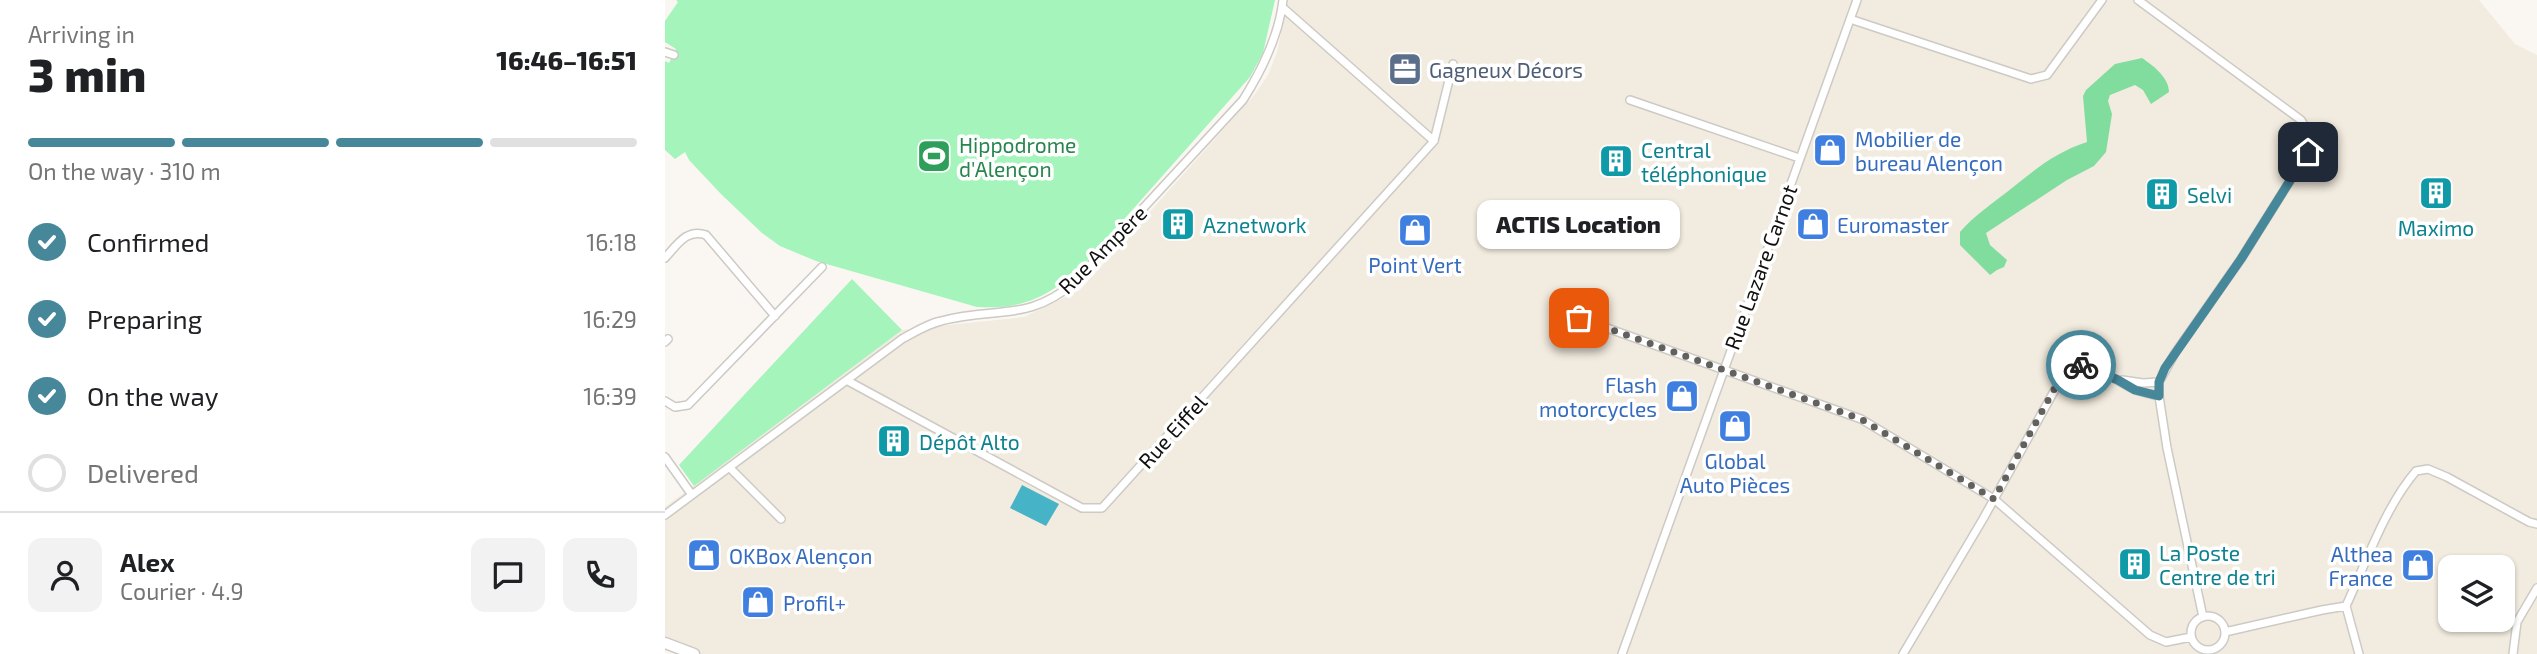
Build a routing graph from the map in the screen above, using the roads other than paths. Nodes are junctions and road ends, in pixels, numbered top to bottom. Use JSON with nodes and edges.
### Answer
{"nodes":[{"id":1,"x":1857,"y":0,"type":"edge"},
{"id":2,"x":2102,"y":0,"type":"edge"},
{"id":3,"x":2138,"y":0,"type":"edge"},
{"id":4,"x":1282,"y":4,"type":"edge"},
{"id":5,"x":1850,"y":19,"type":"junction"},
{"id":6,"x":665,"y":52,"type":"edge"},
{"id":7,"x":674,"y":55,"type":"dead end"},
{"id":8,"x":1454,"y":64,"type":"dead end"},
{"id":9,"x":1630,"y":100,"type":"dead end"},
{"id":10,"x":1434,"y":141,"type":"junction"},
{"id":11,"x":1799,"y":159,"type":"junction"},
{"id":12,"x":665,"y":258,"type":"edge"},
{"id":13,"x":822,"y":267,"type":"dead end"},
{"id":14,"x":775,"y":316,"type":"junction"},
{"id":15,"x":1579,"y":318,"type":"dead end"},
{"id":16,"x":1723,"y":370,"type":"junction"},
{"id":17,"x":2118,"y":380,"type":"junction"},
{"id":18,"x":848,"y":381,"type":"junction"},
{"id":19,"x":2159,"y":382,"type":"junction"},
{"id":20,"x":2159,"y":396,"type":"junction"},
{"id":21,"x":665,"y":401,"type":"edge"},
{"id":22,"x":665,"y":457,"type":"edge"},
{"id":23,"x":730,"y":468,"type":"junction"},
{"id":24,"x":692,"y":495,"type":"junction"},
{"id":25,"x":1994,"y":499,"type":"junction"},
{"id":26,"x":665,"y":515,"type":"edge"},
{"id":27,"x":781,"y":519,"type":"dead end"},
{"id":28,"x":2537,"y":524,"type":"edge"},
{"id":29,"x":2537,"y":588,"type":"edge"},
{"id":30,"x":2346,"y":606,"type":"junction"},
{"id":31,"x":2203,"y":617,"type":"junction"},
{"id":32,"x":2225,"y":632,"type":"junction"},
{"id":33,"x":2191,"y":637,"type":"junction"},
{"id":34,"x":665,"y":643,"type":"edge"},
{"id":35,"x":2212,"y":652,"type":"edge"},
{"id":36,"x":694,"y":654,"type":"edge"},
{"id":37,"x":1622,"y":654,"type":"edge"},
{"id":38,"x":1903,"y":654,"type":"edge"},
{"id":39,"x":2359,"y":654,"type":"edge"},
{"id":40,"x":2513,"y":654,"type":"edge"}],
"edges":[{"from":1,"to":5,"type":"street","name":"Rue Lazare Carnot"},
{"from":2,"to":5,"type":"street"},
{"from":3,"to":19,"type":"street"},
{"from":4,"to":10,"type":"street"},
{"from":4,"to":18,"type":"street","name":"Rue Ampère"},
{"from":5,"to":11,"type":"street","name":"Rue Lazare Carnot"},
{"from":6,"to":7,"type":"street"},
{"from":8,"to":10,"type":"street"},
{"from":9,"to":11,"type":"street"},
{"from":10,"to":18,"type":"street","name":"Rue Eiffel"},
{"from":11,"to":16,"type":"street","name":"Rue Lazare Carnot"},
{"from":12,"to":14,"type":"street"},
{"from":13,"to":14,"type":"street"},
{"from":14,"to":21,"type":"street"},
{"from":15,"to":16,"type":"street"},
{"from":16,"to":25,"type":"street"},
{"from":16,"to":37,"type":"street","name":"Rue Lazare Carnot"},
{"from":17,"to":19,"type":"street"},
{"from":17,"to":20,"type":"street"},
{"from":17,"to":25,"type":"street"},
{"from":18,"to":23,"type":"street","name":"Rue Ampère"},
{"from":19,"to":20,"type":"street"},
{"from":20,"to":31,"type":"street"},
{"from":22,"to":24,"type":"street"},
{"from":23,"to":24,"type":"street","name":"Rue Ampère"},
{"from":23,"to":27,"type":"street"},
{"from":24,"to":26,"type":"street","name":"Rue Ampère"},
{"from":25,"to":33,"type":"street"},
{"from":25,"to":38,"type":"street"},
{"from":28,"to":30,"type":"street"},
{"from":29,"to":40,"type":"street"},
{"from":30,"to":32,"type":"street"},
{"from":30,"to":39,"type":"street"},
{"from":31,"to":32,"type":"street"},
{"from":31,"to":33,"type":"street"},
{"from":32,"to":35,"type":"street"},
{"from":33,"to":35,"type":"street"},
{"from":34,"to":36,"type":"main road"}]}
